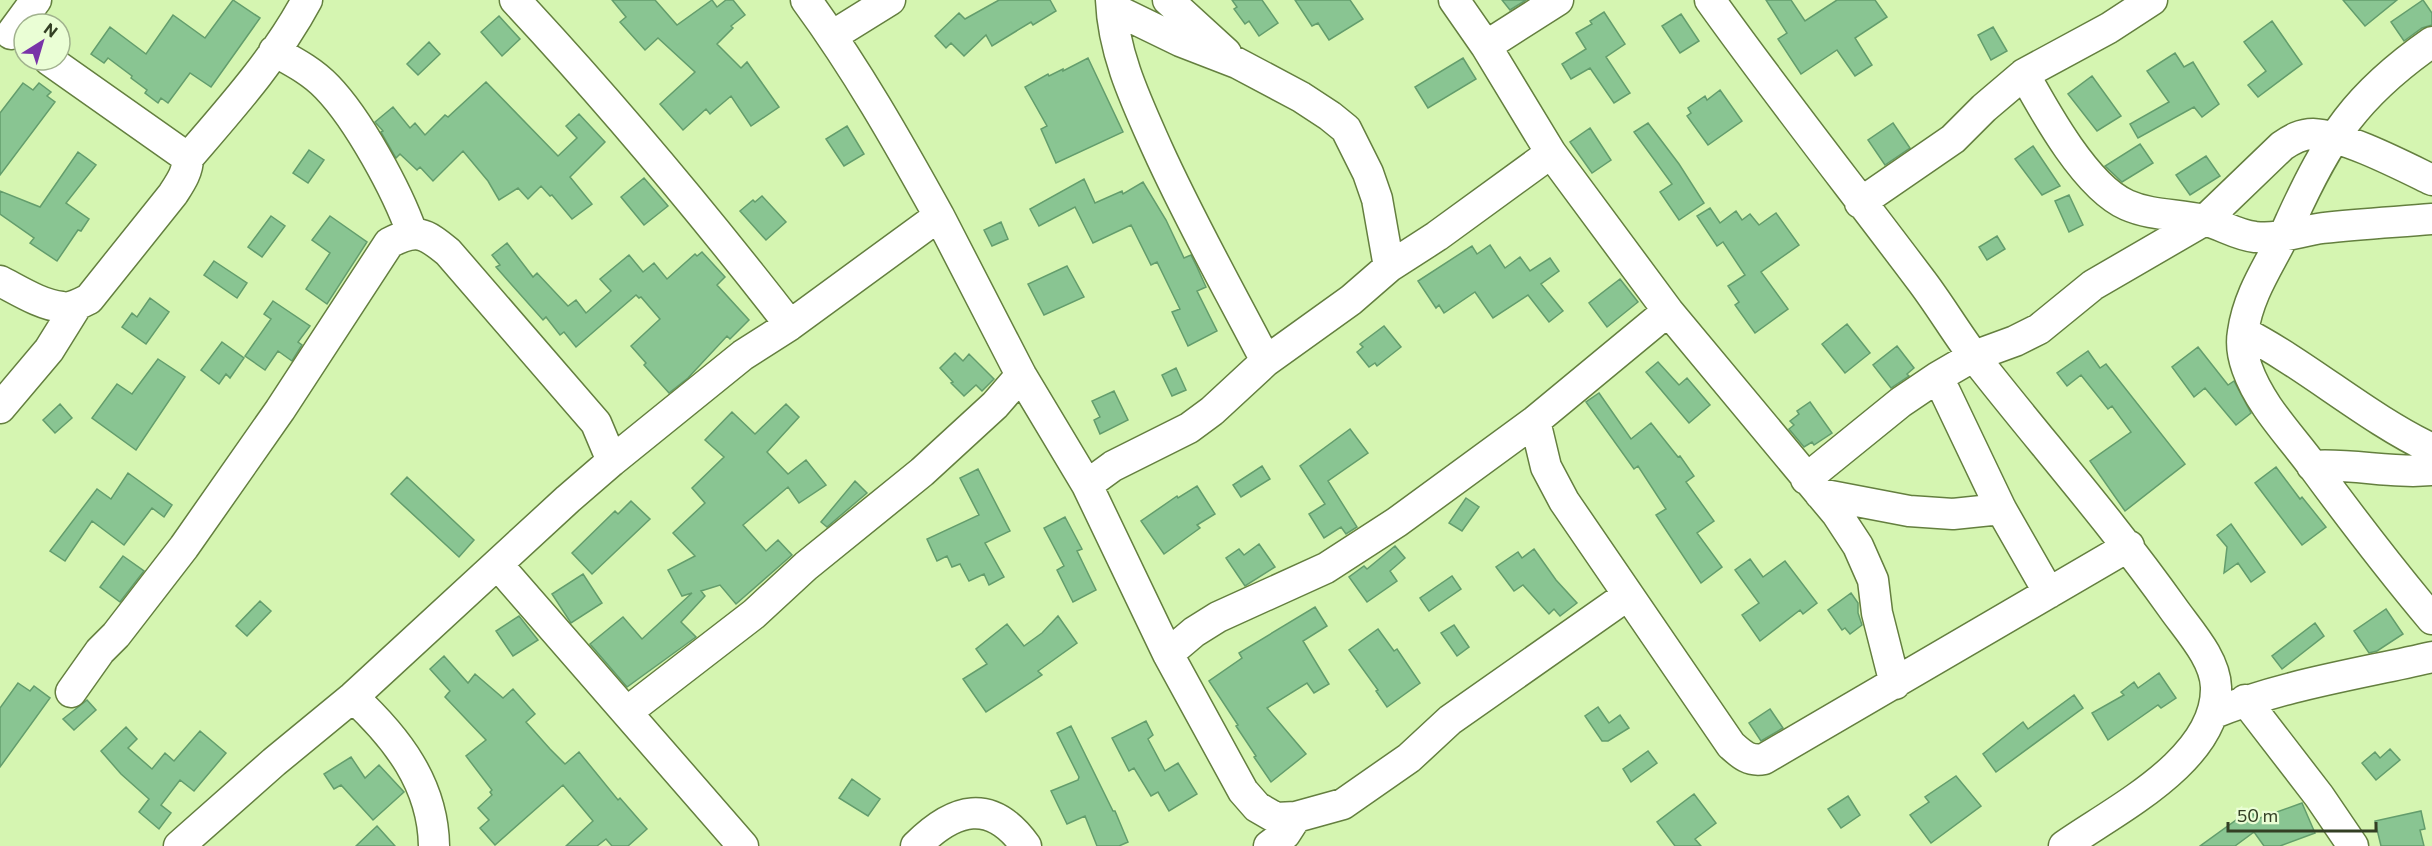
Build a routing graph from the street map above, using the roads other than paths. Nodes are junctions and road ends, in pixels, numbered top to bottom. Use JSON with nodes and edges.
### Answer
{"nodes":[{"id":1,"x":307,"y":0,"type":"edge"},
{"id":2,"x":515,"y":0,"type":"edge"},
{"id":3,"x":806,"y":0,"type":"edge"},
{"id":4,"x":890,"y":0,"type":"edge"},
{"id":5,"x":1168,"y":0,"type":"edge"},
{"id":6,"x":1454,"y":0,"type":"edge"},
{"id":7,"x":1558,"y":0,"type":"edge"},
{"id":8,"x":1710,"y":0,"type":"edge"},
{"id":9,"x":2152,"y":0,"type":"edge"},
{"id":10,"x":1112,"y":4,"type":"edge"},
{"id":11,"x":832,"y":36,"type":"junction"},
{"id":12,"x":2432,"y":42,"type":"edge"},
{"id":13,"x":1486,"y":46,"type":"junction"},
{"id":14,"x":274,"y":51,"type":"junction"},
{"id":15,"x":1237,"y":63,"type":"junction"},
{"id":16,"x":66,"y":72,"type":"edge"},
{"id":17,"x":2024,"y":74,"type":"junction"},
{"id":18,"x":2332,"y":137,"type":"junction"},
{"id":19,"x":1551,"y":153,"type":"junction"},
{"id":20,"x":188,"y":158,"type":"junction"},
{"id":21,"x":2432,"y":180,"type":"edge"},
{"id":22,"x":1860,"y":203,"type":"junction"},
{"id":23,"x":939,"y":216,"type":"junction"},
{"id":24,"x":2432,"y":219,"type":"edge"},
{"id":25,"x":2216,"y":225,"type":"junction"},
{"id":26,"x":412,"y":233,"type":"junction"},
{"id":27,"x":2284,"y":236,"type":"junction"},
{"id":28,"x":1389,"y":267,"type":"junction"},
{"id":29,"x":0,"y":280,"type":"edge"},
{"id":30,"x":2257,"y":284,"type":"junction"},
{"id":31,"x":77,"y":305,"type":"junction"},
{"id":32,"x":1668,"y":311,"type":"junction"},
{"id":33,"x":790,"y":325,"type":"junction"},
{"id":34,"x":2243,"y":332,"type":"junction"},
{"id":35,"x":1974,"y":356,"type":"junction"},
{"id":36,"x":1266,"y":361,"type":"junction"},
{"id":37,"x":1021,"y":375,"type":"junction"},
{"id":38,"x":1938,"y":377,"type":"junction"},
{"id":39,"x":0,"y":408,"type":"edge"},
{"id":40,"x":1535,"y":421,"type":"junction"},
{"id":41,"x":2432,"y":449,"type":"edge"},
{"id":42,"x":612,"y":461,"type":"junction"},
{"id":43,"x":2312,"y":466,"type":"junction"},
{"id":44,"x":2432,"y":470,"type":"edge"},
{"id":45,"x":1087,"y":485,"type":"junction"},
{"id":46,"x":1813,"y":486,"type":"junction"},
{"id":47,"x":2001,"y":509,"type":"junction"},
{"id":48,"x":2129,"y":546,"type":"junction"},
{"id":49,"x":498,"y":564,"type":"junction"},
{"id":50,"x":2049,"y":593,"type":"junction"},
{"id":51,"x":1628,"y":596,"type":"junction"},
{"id":52,"x":2432,"y":619,"type":"edge"},
{"id":53,"x":1168,"y":654,"type":"junction"},
{"id":54,"x":2432,"y":657,"type":"edge"},
{"id":55,"x":1895,"y":684,"type":"junction"},
{"id":56,"x":71,"y":692,"type":"dead end"},
{"id":57,"x":353,"y":697,"type":"junction"},
{"id":58,"x":2245,"y":700,"type":"junction"},
{"id":59,"x":627,"y":712,"type":"junction"},
{"id":60,"x":2212,"y":714,"type":"junction"},
{"id":61,"x":1296,"y":818,"type":"junction"},
{"id":62,"x":179,"y":846,"type":"edge"},
{"id":63,"x":434,"y":846,"type":"edge"},
{"id":64,"x":743,"y":846,"type":"edge"},
{"id":65,"x":916,"y":846,"type":"edge"},
{"id":66,"x":1026,"y":846,"type":"edge"},
{"id":67,"x":1269,"y":846,"type":"edge"},
{"id":68,"x":2064,"y":846,"type":"edge"},
{"id":69,"x":2353,"y":846,"type":"edge"}],
"edges":[{"from":1,"to":14,"type":"street"},
{"from":2,"to":33,"type":"street"},
{"from":3,"to":11,"type":"street"},
{"from":4,"to":11,"type":"street"},
{"from":5,"to":15,"type":"street"},
{"from":6,"to":13,"type":"street"},
{"from":7,"to":13,"type":"street"},
{"from":8,"to":22,"type":"street"},
{"from":9,"to":17,"type":"street"},
{"from":10,"to":15,"type":"street"},
{"from":10,"to":36,"type":"street"},
{"from":11,"to":23,"type":"street"},
{"from":12,"to":18,"type":"street"},
{"from":13,"to":19,"type":"street"},
{"from":14,"to":20,"type":"street"},
{"from":14,"to":26,"type":"street"},
{"from":15,"to":28,"type":"street"},
{"from":16,"to":20,"type":"street"},
{"from":17,"to":22,"type":"street"},
{"from":17,"to":25,"type":"street"},
{"from":18,"to":21,"type":"street"},
{"from":18,"to":25,"type":"street"},
{"from":18,"to":27,"type":"street"},
{"from":19,"to":28,"type":"street"},
{"from":19,"to":32,"type":"street"},
{"from":20,"to":31,"type":"street"},
{"from":22,"to":35,"type":"street"},
{"from":23,"to":33,"type":"street"},
{"from":23,"to":37,"type":"street"},
{"from":24,"to":27,"type":"street"},
{"from":25,"to":27,"type":"street"},
{"from":25,"to":30,"type":"street"},
{"from":25,"to":35,"type":"street"},
{"from":26,"to":42,"type":"street"},
{"from":26,"to":56,"type":"street"},
{"from":27,"to":30,"type":"street"},
{"from":28,"to":36,"type":"street"},
{"from":29,"to":31,"type":"street"},
{"from":30,"to":34,"type":"street"},
{"from":31,"to":39,"type":"street"},
{"from":32,"to":40,"type":"street"},
{"from":32,"to":46,"type":"street"},
{"from":33,"to":42,"type":"street"},
{"from":34,"to":41,"type":"street"},
{"from":34,"to":43,"type":"street"},
{"from":35,"to":38,"type":"street"},
{"from":35,"to":48,"type":"street"},
{"from":36,"to":45,"type":"street"},
{"from":37,"to":45,"type":"street"},
{"from":37,"to":59,"type":"street"},
{"from":38,"to":46,"type":"street"},
{"from":38,"to":47,"type":"street"},
{"from":40,"to":51,"type":"street"},
{"from":40,"to":53,"type":"street"},
{"from":42,"to":49,"type":"street"},
{"from":43,"to":44,"type":"street"},
{"from":43,"to":52,"type":"street"},
{"from":45,"to":53,"type":"street"},
{"from":46,"to":47,"type":"street"},
{"from":46,"to":55,"type":"street"},
{"from":47,"to":50,"type":"street"},
{"from":48,"to":50,"type":"street"},
{"from":48,"to":60,"type":"street"},
{"from":49,"to":57,"type":"street"},
{"from":49,"to":59,"type":"street"},
{"from":50,"to":55,"type":"street"},
{"from":51,"to":55,"type":"street"},
{"from":51,"to":61,"type":"street"},
{"from":53,"to":61,"type":"street"},
{"from":54,"to":58,"type":"street"},
{"from":57,"to":62,"type":"street"},
{"from":57,"to":63,"type":"street"},
{"from":58,"to":60,"type":"street"},
{"from":58,"to":69,"type":"street"},
{"from":59,"to":64,"type":"street"},
{"from":60,"to":68,"type":"street"},
{"from":61,"to":67,"type":"street"},
{"from":65,"to":66,"type":"street"}]}
